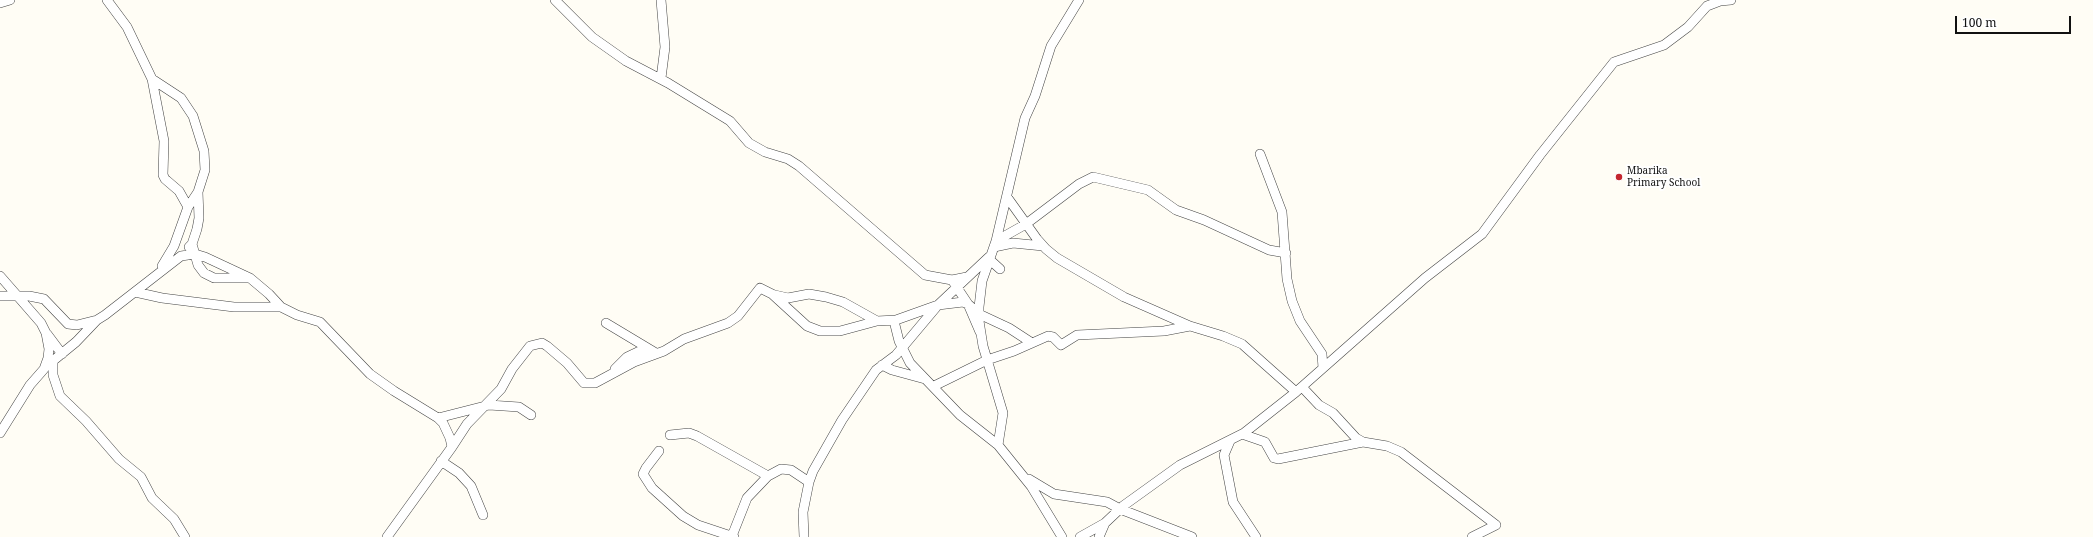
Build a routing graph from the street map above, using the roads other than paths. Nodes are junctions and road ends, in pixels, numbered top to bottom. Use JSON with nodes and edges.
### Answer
{"nodes":[{"id":1,"x":10,"y":0,"type":"edge"},
{"id":2,"x":107,"y":0,"type":"edge"},
{"id":3,"x":555,"y":0,"type":"edge"},
{"id":4,"x":661,"y":0,"type":"edge"},
{"id":5,"x":1079,"y":0,"type":"edge"},
{"id":6,"x":1731,"y":0,"type":"edge"},
{"id":7,"x":0,"y":3,"type":"edge"},
{"id":8,"x":661,"y":78,"type":"junction"},
{"id":9,"x":152,"y":79,"type":"junction"},
{"id":10,"x":1260,"y":154,"type":"dead end"},
{"id":11,"x":198,"y":192,"type":"junction"},
{"id":12,"x":1007,"y":197,"type":"junction"},
{"id":13,"x":188,"y":207,"type":"junction"},
{"id":14,"x":1026,"y":224,"type":"junction"},
{"id":15,"x":192,"y":244,"type":"junction"},
{"id":16,"x":995,"y":244,"type":"junction"},
{"id":17,"x":1043,"y":246,"type":"junction"},
{"id":18,"x":1286,"y":253,"type":"junction"},
{"id":19,"x":195,"y":254,"type":"junction"},
{"id":20,"x":181,"y":256,"type":"junction"},
{"id":21,"x":989,"y":258,"type":"junction"},
{"id":22,"x":1000,"y":269,"type":"dead end"},
{"id":23,"x":0,"y":276,"type":"edge"},
{"id":24,"x":156,"y":276,"type":"junction"},
{"id":25,"x":250,"y":278,"type":"junction"},
{"id":26,"x":954,"y":284,"type":"junction"},
{"id":27,"x":135,"y":292,"type":"junction"},
{"id":28,"x":772,"y":294,"type":"junction"},
{"id":29,"x":18,"y":295,"type":"junction"},
{"id":30,"x":0,"y":296,"type":"edge"},
{"id":31,"x":968,"y":304,"type":"junction"},
{"id":32,"x":938,"y":305,"type":"junction"},
{"id":33,"x":281,"y":307,"type":"junction"},
{"id":34,"x":979,"y":314,"type":"junction"},
{"id":35,"x":97,"y":320,"type":"junction"},
{"id":36,"x":877,"y":321,"type":"junction"},
{"id":37,"x":894,"y":321,"type":"junction"},
{"id":38,"x":606,"y":322,"type":"dead end"},
{"id":39,"x":1190,"y":326,"type":"junction"},
{"id":40,"x":980,"y":332,"type":"junction"},
{"id":41,"x":46,"y":333,"type":"junction"},
{"id":42,"x":1032,"y":343,"type":"junction"},
{"id":43,"x":646,"y":348,"type":"junction"},
{"id":44,"x":902,"y":348,"type":"junction"},
{"id":45,"x":656,"y":353,"type":"junction"},
{"id":46,"x":62,"y":354,"type":"junction"},
{"id":47,"x":987,"y":360,"type":"junction"},
{"id":48,"x":53,"y":361,"type":"junction"},
{"id":49,"x":882,"y":365,"type":"junction"},
{"id":50,"x":1323,"y":368,"type":"junction"},
{"id":51,"x":44,"y":369,"type":"junction"},
{"id":52,"x":612,"y":373,"type":"junction"},
{"id":53,"x":925,"y":379,"type":"junction"},
{"id":54,"x":937,"y":385,"type":"junction"},
{"id":55,"x":1299,"y":390,"type":"junction"},
{"id":56,"x":484,"y":407,"type":"junction"},
{"id":57,"x":532,"y":415,"type":"dead end"},
{"id":58,"x":438,"y":418,"type":"junction"},
{"id":59,"x":0,"y":433,"type":"edge"},
{"id":60,"x":1242,"y":434,"type":"junction"},
{"id":61,"x":670,"y":435,"type":"dead end"},
{"id":62,"x":1230,"y":441,"type":"junction"},
{"id":63,"x":1362,"y":442,"type":"junction"},
{"id":64,"x":998,"y":445,"type":"junction"},
{"id":65,"x":452,"y":447,"type":"junction"},
{"id":66,"x":659,"y":451,"type":"dead end"},
{"id":67,"x":441,"y":461,"type":"junction"},
{"id":68,"x":1022,"y":475,"type":"junction"},
{"id":69,"x":768,"y":476,"type":"junction"},
{"id":70,"x":809,"y":482,"type":"junction"},
{"id":71,"x":1120,"y":509,"type":"junction"},
{"id":72,"x":483,"y":515,"type":"dead end"},
{"id":73,"x":1105,"y":523,"type":"junction"},
{"id":74,"x":185,"y":537,"type":"edge"},
{"id":75,"x":387,"y":537,"type":"edge"},
{"id":76,"x":733,"y":537,"type":"edge"},
{"id":77,"x":804,"y":537,"type":"edge"},
{"id":78,"x":1062,"y":537,"type":"edge"},
{"id":79,"x":1080,"y":537,"type":"edge"},
{"id":80,"x":1099,"y":537,"type":"edge"},
{"id":81,"x":1192,"y":537,"type":"edge"},
{"id":82,"x":1256,"y":537,"type":"edge"},
{"id":83,"x":1472,"y":537,"type":"edge"}],
"edges":[{"from":1,"to":7,"type":"street"},
{"from":2,"to":9,"type":"street"},
{"from":3,"to":8,"type":"street"},
{"from":4,"to":8,"type":"street"},
{"from":5,"to":12,"type":"street"},
{"from":6,"to":50,"type":"street"},
{"from":8,"to":26,"type":"street"},
{"from":9,"to":11,"type":"street"},
{"from":9,"to":13,"type":"street"},
{"from":10,"to":18,"type":"street"},
{"from":11,"to":13,"type":"street"},
{"from":11,"to":15,"type":"street"},
{"from":12,"to":14,"type":"street"},
{"from":12,"to":16,"type":"street"},
{"from":13,"to":24,"type":"street"},
{"from":14,"to":16,"type":"street"},
{"from":14,"to":17,"type":"street"},
{"from":14,"to":18,"type":"street"},
{"from":15,"to":19,"type":"street"},
{"from":15,"to":20,"type":"street"},
{"from":16,"to":17,"type":"street"},
{"from":16,"to":21,"type":"street"},
{"from":17,"to":39,"type":"street"},
{"from":18,"to":50,"type":"street"},
{"from":19,"to":20,"type":"street"},
{"from":19,"to":25,"type":"street"},
{"from":19,"to":25,"type":"street"},
{"from":20,"to":24,"type":"street"},
{"from":21,"to":22,"type":"street"},
{"from":21,"to":26,"type":"street"},
{"from":21,"to":34,"type":"street"},
{"from":23,"to":29,"type":"street"},
{"from":24,"to":27,"type":"street"},
{"from":25,"to":33,"type":"street"},
{"from":26,"to":31,"type":"street"},
{"from":26,"to":32,"type":"street"},
{"from":27,"to":33,"type":"street"},
{"from":27,"to":35,"type":"street"},
{"from":28,"to":36,"type":"street"},
{"from":28,"to":36,"type":"street"},
{"from":28,"to":45,"type":"street"},
{"from":29,"to":30,"type":"street"},
{"from":29,"to":35,"type":"street"},
{"from":29,"to":41,"type":"street"},
{"from":31,"to":32,"type":"street"},
{"from":31,"to":34,"type":"street"},
{"from":31,"to":40,"type":"street"},
{"from":32,"to":37,"type":"street"},
{"from":32,"to":44,"type":"street"},
{"from":33,"to":58,"type":"street"},
{"from":34,"to":40,"type":"street"},
{"from":34,"to":42,"type":"street"},
{"from":35,"to":46,"type":"street"},
{"from":36,"to":37,"type":"street"},
{"from":37,"to":44,"type":"street"},
{"from":38,"to":43,"type":"street"},
{"from":39,"to":42,"type":"street"},
{"from":39,"to":55,"type":"street"},
{"from":40,"to":47,"type":"street"},
{"from":41,"to":46,"type":"street"},
{"from":41,"to":51,"type":"street"},
{"from":42,"to":47,"type":"street"},
{"from":43,"to":45,"type":"street"},
{"from":43,"to":52,"type":"street"},
{"from":44,"to":49,"type":"street"},
{"from":44,"to":53,"type":"street"},
{"from":45,"to":52,"type":"street"},
{"from":46,"to":48,"type":"street"},
{"from":47,"to":54,"type":"street"},
{"from":47,"to":64,"type":"street"},
{"from":48,"to":51,"type":"street"},
{"from":48,"to":74,"type":"street"},
{"from":49,"to":53,"type":"street"},
{"from":49,"to":70,"type":"street"},
{"from":50,"to":55,"type":"street"},
{"from":51,"to":59,"type":"street"},
{"from":52,"to":56,"type":"street"},
{"from":53,"to":54,"type":"street"},
{"from":54,"to":64,"type":"street"},
{"from":55,"to":60,"type":"street"},
{"from":55,"to":63,"type":"street"},
{"from":56,"to":57,"type":"street"},
{"from":56,"to":58,"type":"street"},
{"from":56,"to":65,"type":"street"},
{"from":58,"to":65,"type":"street"},
{"from":60,"to":62,"type":"street"},
{"from":60,"to":63,"type":"street"},
{"from":61,"to":69,"type":"street"},
{"from":62,"to":71,"type":"street"},
{"from":62,"to":82,"type":"street"},
{"from":63,"to":83,"type":"street"},
{"from":64,"to":68,"type":"street"},
{"from":65,"to":67,"type":"street"},
{"from":66,"to":76,"type":"street"},
{"from":67,"to":72,"type":"street"},
{"from":67,"to":75,"type":"street"},
{"from":68,"to":71,"type":"street"},
{"from":68,"to":78,"type":"street"},
{"from":69,"to":70,"type":"street"},
{"from":69,"to":76,"type":"street"},
{"from":70,"to":77,"type":"street"},
{"from":71,"to":73,"type":"street"},
{"from":71,"to":81,"type":"street"},
{"from":73,"to":79,"type":"street"},
{"from":73,"to":80,"type":"street"}]}
